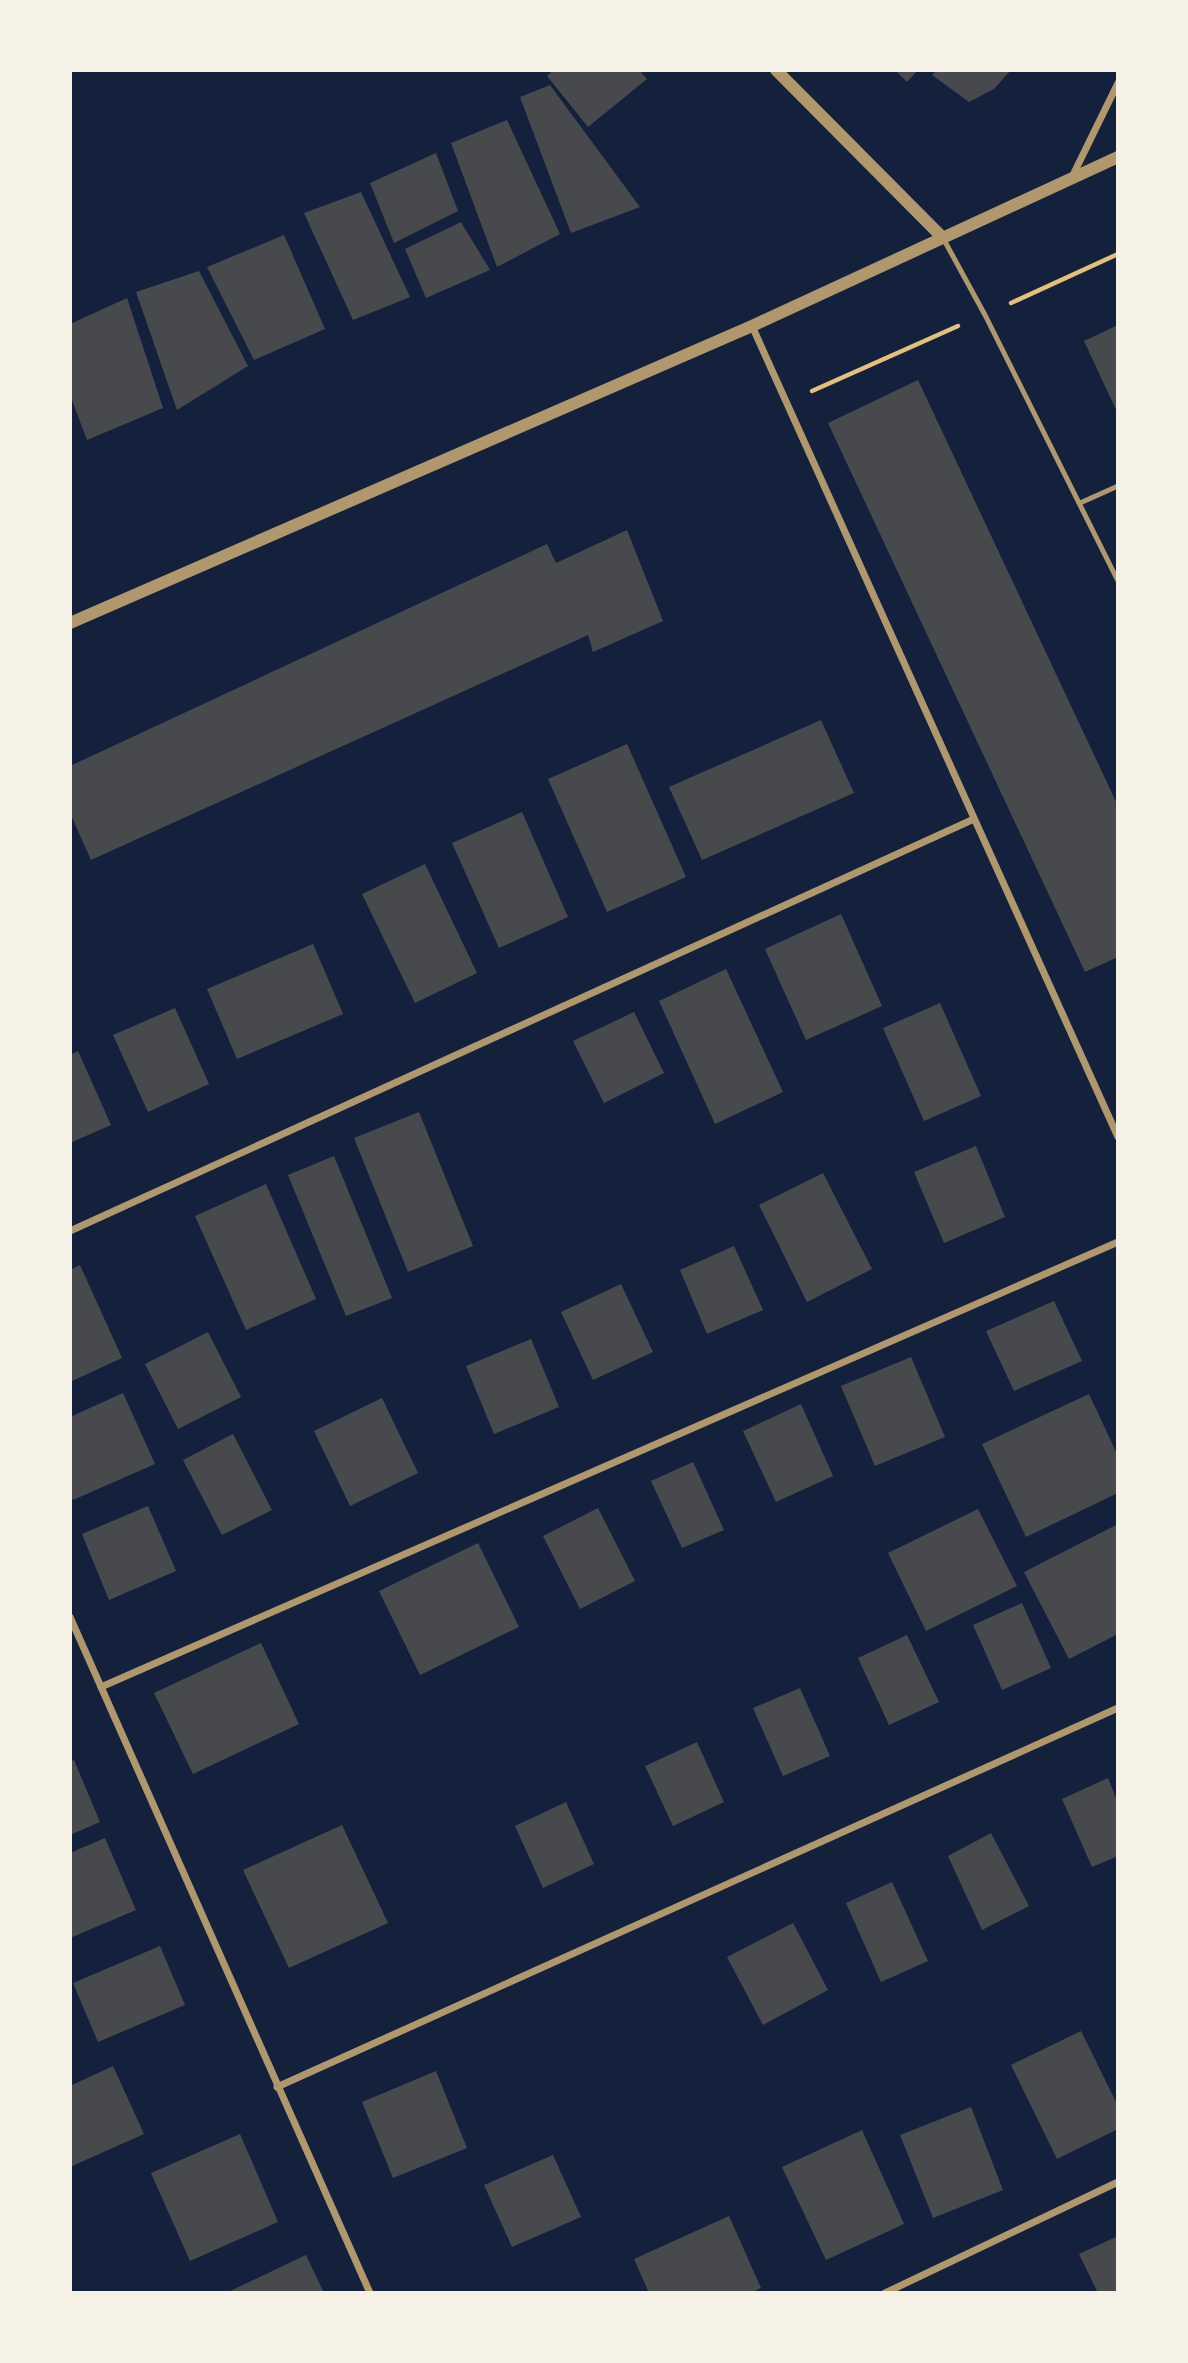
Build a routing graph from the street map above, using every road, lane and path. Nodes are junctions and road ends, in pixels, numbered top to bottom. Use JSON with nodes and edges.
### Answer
{"nodes":[{"id":1,"x":776,"y":70,"type":"edge"},
{"id":2,"x":1118,"y":83,"type":"edge"},
{"id":3,"x":1118,"y":158,"type":"edge"},
{"id":4,"x":1070,"y":181,"type":"junction"},
{"id":5,"x":943,"y":238,"type":"junction"},
{"id":6,"x":1118,"y":254,"type":"edge"},
{"id":7,"x":985,"y":314,"type":"junction"},
{"id":8,"x":752,"y":326,"type":"junction"},
{"id":9,"x":787,"y":402,"type":"junction"},
{"id":10,"x":1118,"y":486,"type":"edge"},
{"id":11,"x":1080,"y":503,"type":"junction"},
{"id":12,"x":1118,"y":581,"type":"edge"},
{"id":13,"x":70,"y":623,"type":"edge"},
{"id":14,"x":974,"y":819,"type":"junction"},
{"id":15,"x":1118,"y":1137,"type":"edge"},
{"id":16,"x":70,"y":1231,"type":"edge"},
{"id":17,"x":1118,"y":1242,"type":"edge"},
{"id":18,"x":70,"y":1617,"type":"edge"},
{"id":19,"x":101,"y":1687,"type":"junction"},
{"id":20,"x":1118,"y":1708,"type":"edge"},
{"id":21,"x":277,"y":2087,"type":"junction"},
{"id":22,"x":1118,"y":2182,"type":"edge"},
{"id":23,"x":370,"y":2293,"type":"edge"},
{"id":24,"x":885,"y":2293,"type":"edge"}],
"edges":[{"from":1,"to":5,"type":"street"},
{"from":2,"to":4,"type":"street"},
{"from":3,"to":4,"type":"street"},
{"from":4,"to":5,"type":"street"},
{"from":5,"to":7,"type":"lane"},
{"from":5,"to":8,"type":"street"},
{"from":6,"to":7,"type":"path"},
{"from":7,"to":9,"type":"path"},
{"from":7,"to":11,"type":"lane"},
{"from":8,"to":9,"type":"street"},
{"from":8,"to":13,"type":"street"},
{"from":9,"to":14,"type":"street"},
{"from":10,"to":11,"type":"lane"},
{"from":11,"to":12,"type":"lane"},
{"from":14,"to":15,"type":"street"},
{"from":14,"to":16,"type":"street"},
{"from":17,"to":19,"type":"street"},
{"from":18,"to":19,"type":"street"},
{"from":19,"to":21,"type":"street"},
{"from":20,"to":21,"type":"street"},
{"from":21,"to":23,"type":"street"},
{"from":22,"to":24,"type":"street"}]}
